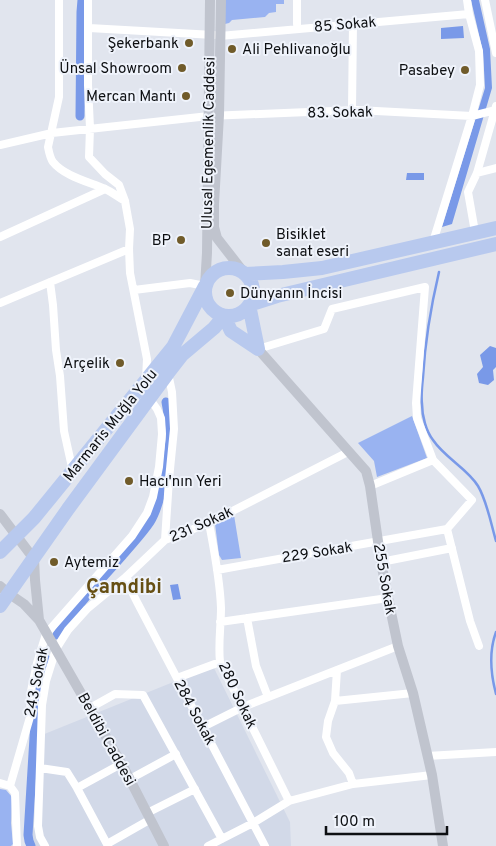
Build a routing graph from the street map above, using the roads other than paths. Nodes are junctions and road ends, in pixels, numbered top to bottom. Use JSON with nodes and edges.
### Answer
{"nodes":[{"id":1,"x":58,"y":0,"type":"edge"},
{"id":2,"x":88,"y":0,"type":"edge"},
{"id":3,"x":210,"y":0,"type":"edge"},
{"id":4,"x":221,"y":0,"type":"edge"},
{"id":5,"x":297,"y":0,"type":"edge"},
{"id":6,"x":485,"y":0,"type":"edge"},
{"id":7,"x":468,"y":7,"type":"edge"},
{"id":8,"x":353,"y":23,"type":"junction"},
{"id":9,"x":297,"y":24,"type":"junction"},
{"id":10,"x":89,"y":28,"type":"junction"},
{"id":11,"x":218,"y":34,"type":"junction"},
{"id":12,"x":496,"y":53,"type":"edge"},
{"id":13,"x":496,"y":106,"type":"edge"},
{"id":14,"x":352,"y":110,"type":"junction"},
{"id":15,"x":496,"y":110,"type":"edge"},
{"id":16,"x":214,"y":115,"type":"junction"},
{"id":17,"x":473,"y":116,"type":"junction"},
{"id":18,"x":90,"y":128,"type":"junction"},
{"id":19,"x":52,"y":133,"type":"junction"},
{"id":20,"x":0,"y":145,"type":"edge"},
{"id":21,"x":496,"y":168,"type":"edge"},
{"id":22,"x":477,"y":172,"type":"junction"},
{"id":23,"x":105,"y":189,"type":"junction"},
{"id":24,"x":125,"y":201,"type":"junction"},
{"id":25,"x":496,"y":228,"type":"edge"},
{"id":26,"x":475,"y":232,"type":"junction"},
{"id":27,"x":0,"y":237,"type":"edge"},
{"id":28,"x":434,"y":242,"type":"junction"},
{"id":29,"x":496,"y":244,"type":"edge"},
{"id":30,"x":129,"y":249,"type":"junction"},
{"id":31,"x":245,"y":274,"type":"junction"},
{"id":32,"x":50,"y":282,"type":"junction"},
{"id":33,"x":205,"y":286,"type":"junction"},
{"id":34,"x":134,"y":290,"type":"junction"},
{"id":35,"x":0,"y":304,"type":"edge"},
{"id":36,"x":249,"y":305,"type":"junction"},
{"id":37,"x":224,"y":316,"type":"junction"},
{"id":38,"x":258,"y":349,"type":"junction"},
{"id":39,"x":168,"y":373,"type":"junction"},
{"id":40,"x":146,"y":380,"type":"junction"},
{"id":41,"x":149,"y":398,"type":"junction"},
{"id":42,"x":348,"y":452,"type":"junction"},
{"id":43,"x":433,"y":460,"type":"junction"},
{"id":44,"x":73,"y":472,"type":"junction"},
{"id":45,"x":370,"y":486,"type":"junction"},
{"id":46,"x":0,"y":514,"type":"edge"},
{"id":47,"x":209,"y":523,"type":"junction"},
{"id":48,"x":448,"y":529,"type":"junction"},
{"id":49,"x":16,"y":536,"type":"junction"},
{"id":50,"x":165,"y":540,"type":"junction"},
{"id":51,"x":378,"y":542,"type":"junction"},
{"id":52,"x":452,"y":548,"type":"junction"},
{"id":53,"x":0,"y":552,"type":"edge"},
{"id":54,"x":34,"y":559,"type":"junction"},
{"id":55,"x":381,"y":562,"type":"junction"},
{"id":56,"x":217,"y":570,"type":"junction"},
{"id":57,"x":127,"y":576,"type":"junction"},
{"id":58,"x":4,"y":589,"type":"edge"},
{"id":59,"x":388,"y":598,"type":"junction"},
{"id":60,"x":0,"y":606,"type":"edge"},
{"id":61,"x":247,"y":618,"type":"junction"},
{"id":62,"x":39,"y":620,"type":"junction"},
{"id":63,"x":220,"y":622,"type":"junction"},
{"id":64,"x":46,"y":634,"type":"junction"},
{"id":65,"x":398,"y":646,"type":"junction"},
{"id":66,"x":480,"y":646,"type":"dead end"},
{"id":67,"x":56,"y":649,"type":"junction"},
{"id":68,"x":220,"y":662,"type":"junction"},
{"id":69,"x":337,"y":670,"type":"junction"},
{"id":70,"x":177,"y":678,"type":"junction"},
{"id":71,"x":413,"y":693,"type":"junction"},
{"id":72,"x":268,"y":697,"type":"junction"},
{"id":73,"x":334,"y":701,"type":"junction"},
{"id":74,"x":243,"y":707,"type":"junction"},
{"id":75,"x":90,"y":708,"type":"junction"},
{"id":76,"x":203,"y":727,"type":"junction"},
{"id":77,"x":496,"y":752,"type":"edge"},
{"id":78,"x":176,"y":754,"type":"junction"},
{"id":79,"x":427,"y":756,"type":"junction"},
{"id":80,"x":121,"y":764,"type":"junction"},
{"id":81,"x":40,"y":768,"type":"junction"},
{"id":82,"x":432,"y":775,"type":"junction"},
{"id":83,"x":130,"y":779,"type":"junction"},
{"id":84,"x":0,"y":784,"type":"edge"},
{"id":85,"x":353,"y":784,"type":"junction"},
{"id":86,"x":10,"y":786,"type":"junction"},
{"id":87,"x":77,"y":788,"type":"junction"},
{"id":88,"x":195,"y":789,"type":"junction"},
{"id":89,"x":289,"y":801,"type":"junction"},
{"id":90,"x":149,"y":816,"type":"junction"},
{"id":91,"x":253,"y":823,"type":"junction"},
{"id":92,"x":222,"y":839,"type":"junction"},
{"id":93,"x":108,"y":845,"type":"edge"},
{"id":94,"x":162,"y":845,"type":"edge"},
{"id":95,"x":17,"y":846,"type":"edge"},
{"id":96,"x":45,"y":846,"type":"edge"},
{"id":97,"x":208,"y":846,"type":"edge"},
{"id":98,"x":265,"y":846,"type":"edge"},
{"id":99,"x":443,"y":846,"type":"edge"}],
"edges":[{"from":1,"to":19,"type":"street"},
{"from":2,"to":10,"type":"street"},
{"from":3,"to":11,"type":"street","name":"Ulusal Egemenlik Caddesi"},
{"from":4,"to":11,"type":"street","name":"Ulusal Egemenlik Caddesi"},
{"from":5,"to":9,"type":"street"},
{"from":6,"to":12,"type":"street"},
{"from":7,"to":8,"type":"street","name":"85 Sokak"},
{"from":7,"to":9,"type":"street","name":"85 Sokak"},
{"from":7,"to":17,"type":"street"},
{"from":8,"to":11,"type":"street","name":"85 Sokak"},
{"from":8,"to":14,"type":"street"},
{"from":9,"to":11,"type":"street","name":"85 Sokak"},
{"from":10,"to":11,"type":"street"},
{"from":10,"to":18,"type":"street"},
{"from":11,"to":16,"type":"street","name":"Ulusal Egemenlik Caddesi"},
{"from":13,"to":15,"type":"street"},
{"from":14,"to":16,"type":"street","name":"83. Sokak"},
{"from":14,"to":17,"type":"street","name":"83. Sokak"},
{"from":15,"to":17,"type":"street"},
{"from":15,"to":22,"type":"street"},
{"from":16,"to":18,"type":"street","name":"83. Sokak"},
{"from":16,"to":31,"type":"street","name":"Ulusal Egemenlik Caddesi"},
{"from":16,"to":33,"type":"street","name":"Ulusal Egemenlik Caddesi"},
{"from":17,"to":28,"type":"street"},
{"from":18,"to":19,"type":"street","name":"83. Sokak"},
{"from":18,"to":24,"type":"street"},
{"from":19,"to":20,"type":"street","name":"83. Sokak"},
{"from":19,"to":23,"type":"street"},
{"from":21,"to":22,"type":"street"},
{"from":22,"to":26,"type":"street"},
{"from":23,"to":24,"type":"street"},
{"from":23,"to":27,"type":"street"},
{"from":24,"to":30,"type":"street"},
{"from":25,"to":26,"type":"highway"},
{"from":26,"to":28,"type":"highway"},
{"from":28,"to":31,"type":"highway"},
{"from":29,"to":36,"type":"highway"},
{"from":30,"to":32,"type":"street"},
{"from":30,"to":34,"type":"street"},
{"from":31,"to":33,"type":"highway"},
{"from":31,"to":36,"type":"highway"},
{"from":32,"to":35,"type":"street"},
{"from":32,"to":44,"type":"street"},
{"from":33,"to":34,"type":"street"},
{"from":33,"to":37,"type":"highway"},
{"from":33,"to":40,"type":"highway","name":"Marmaris Muğla Yolu"},
{"from":34,"to":40,"type":"street"},
{"from":36,"to":37,"type":"highway"},
{"from":36,"to":38,"type":"highway"},
{"from":37,"to":38,"type":"highway"},
{"from":37,"to":39,"type":"highway"},
{"from":38,"to":42,"type":"street","name":"255 Sokak"},
{"from":38,"to":43,"type":"street"},
{"from":39,"to":41,"type":"highway"},
{"from":39,"to":50,"type":"street"},
{"from":40,"to":44,"type":"highway","name":"Marmaris Muğla Yolu"},
{"from":41,"to":54,"type":"highway"},
{"from":41,"to":64,"type":"street","name":"243 Sokak"},
{"from":42,"to":45,"type":"street","name":"255 Sokak"},
{"from":42,"to":47,"type":"street","name":"231 Sokak"},
{"from":43,"to":45,"type":"street"},
{"from":43,"to":48,"type":"street"},
{"from":44,"to":49,"type":"highway","name":"Marmaris Muğla Yolu"},
{"from":45,"to":51,"type":"street","name":"255 Sokak"},
{"from":46,"to":49,"type":"street"},
{"from":47,"to":50,"type":"street","name":"231 Sokak"},
{"from":47,"to":56,"type":"street","name":"280 Sokak"},
{"from":48,"to":51,"type":"street","name":"229 Sokak"},
{"from":48,"to":52,"type":"street"},
{"from":49,"to":53,"type":"highway","name":"Marmaris Muğla Yolu"},
{"from":49,"to":54,"type":"street"},
{"from":50,"to":57,"type":"street","name":"231 Sokak"},
{"from":51,"to":55,"type":"street","name":"255 Sokak"},
{"from":51,"to":56,"type":"street","name":"229 Sokak"},
{"from":52,"to":55,"type":"street"},
{"from":52,"to":66,"type":"street"},
{"from":54,"to":58,"type":"highway"},
{"from":54,"to":62,"type":"street"},
{"from":55,"to":59,"type":"street","name":"255 Sokak"},
{"from":56,"to":63,"type":"street","name":"280 Sokak"},
{"from":57,"to":67,"type":"street","name":"231 Sokak"},
{"from":57,"to":70,"type":"street","name":"284 Sokak"},
{"from":58,"to":60,"type":"highway"},
{"from":58,"to":62,"type":"street"},
{"from":59,"to":61,"type":"street"},
{"from":59,"to":65,"type":"street","name":"255 Sokak"},
{"from":61,"to":63,"type":"street"},
{"from":61,"to":72,"type":"street"},
{"from":62,"to":64,"type":"street","name":"Beldibi Caddesi"},
{"from":63,"to":68,"type":"street","name":"280 Sokak"},
{"from":64,"to":67,"type":"street","name":"Beldibi Caddesi"},
{"from":64,"to":86,"type":"street","name":"243 Sokak"},
{"from":65,"to":69,"type":"street"},
{"from":65,"to":71,"type":"street","name":"255 Sokak"},
{"from":67,"to":75,"type":"street","name":"Beldibi Caddesi"},
{"from":67,"to":81,"type":"street","name":"231 Sokak"},
{"from":68,"to":70,"type":"street"},
{"from":68,"to":74,"type":"street","name":"280 Sokak"},
{"from":69,"to":72,"type":"street"},
{"from":69,"to":73,"type":"street"},
{"from":70,"to":76,"type":"street","name":"284 Sokak"},
{"from":71,"to":73,"type":"street"},
{"from":71,"to":79,"type":"street","name":"255 Sokak"},
{"from":72,"to":74,"type":"street"},
{"from":73,"to":85,"type":"street"},
{"from":74,"to":76,"type":"street"},
{"from":74,"to":89,"type":"street","name":"280 Sokak"},
{"from":75,"to":78,"type":"street"},
{"from":75,"to":80,"type":"street","name":"Beldibi Caddesi"},
{"from":76,"to":91,"type":"street","name":"284 Sokak"},
{"from":77,"to":79,"type":"street"},
{"from":78,"to":83,"type":"street"},
{"from":78,"to":88,"type":"street"},
{"from":79,"to":82,"type":"street","name":"255 Sokak"},
{"from":80,"to":83,"type":"street","name":"Beldibi Caddesi"},
{"from":80,"to":87,"type":"street"},
{"from":81,"to":87,"type":"street"},
{"from":81,"to":96,"type":"street","name":"231 Sokak"},
{"from":82,"to":85,"type":"street"},
{"from":82,"to":99,"type":"street","name":"255 Sokak"},
{"from":83,"to":90,"type":"street","name":"Beldibi Caddesi"},
{"from":84,"to":86,"type":"street"},
{"from":85,"to":89,"type":"street"},
{"from":86,"to":95,"type":"street"},
{"from":87,"to":93,"type":"street"},
{"from":88,"to":90,"type":"street"},
{"from":88,"to":92,"type":"street"},
{"from":89,"to":91,"type":"street"},
{"from":90,"to":93,"type":"street"},
{"from":90,"to":94,"type":"street","name":"Beldibi Caddesi"},
{"from":91,"to":92,"type":"street"},
{"from":91,"to":98,"type":"street","name":"284 Sokak"},
{"from":92,"to":97,"type":"street"}]}
